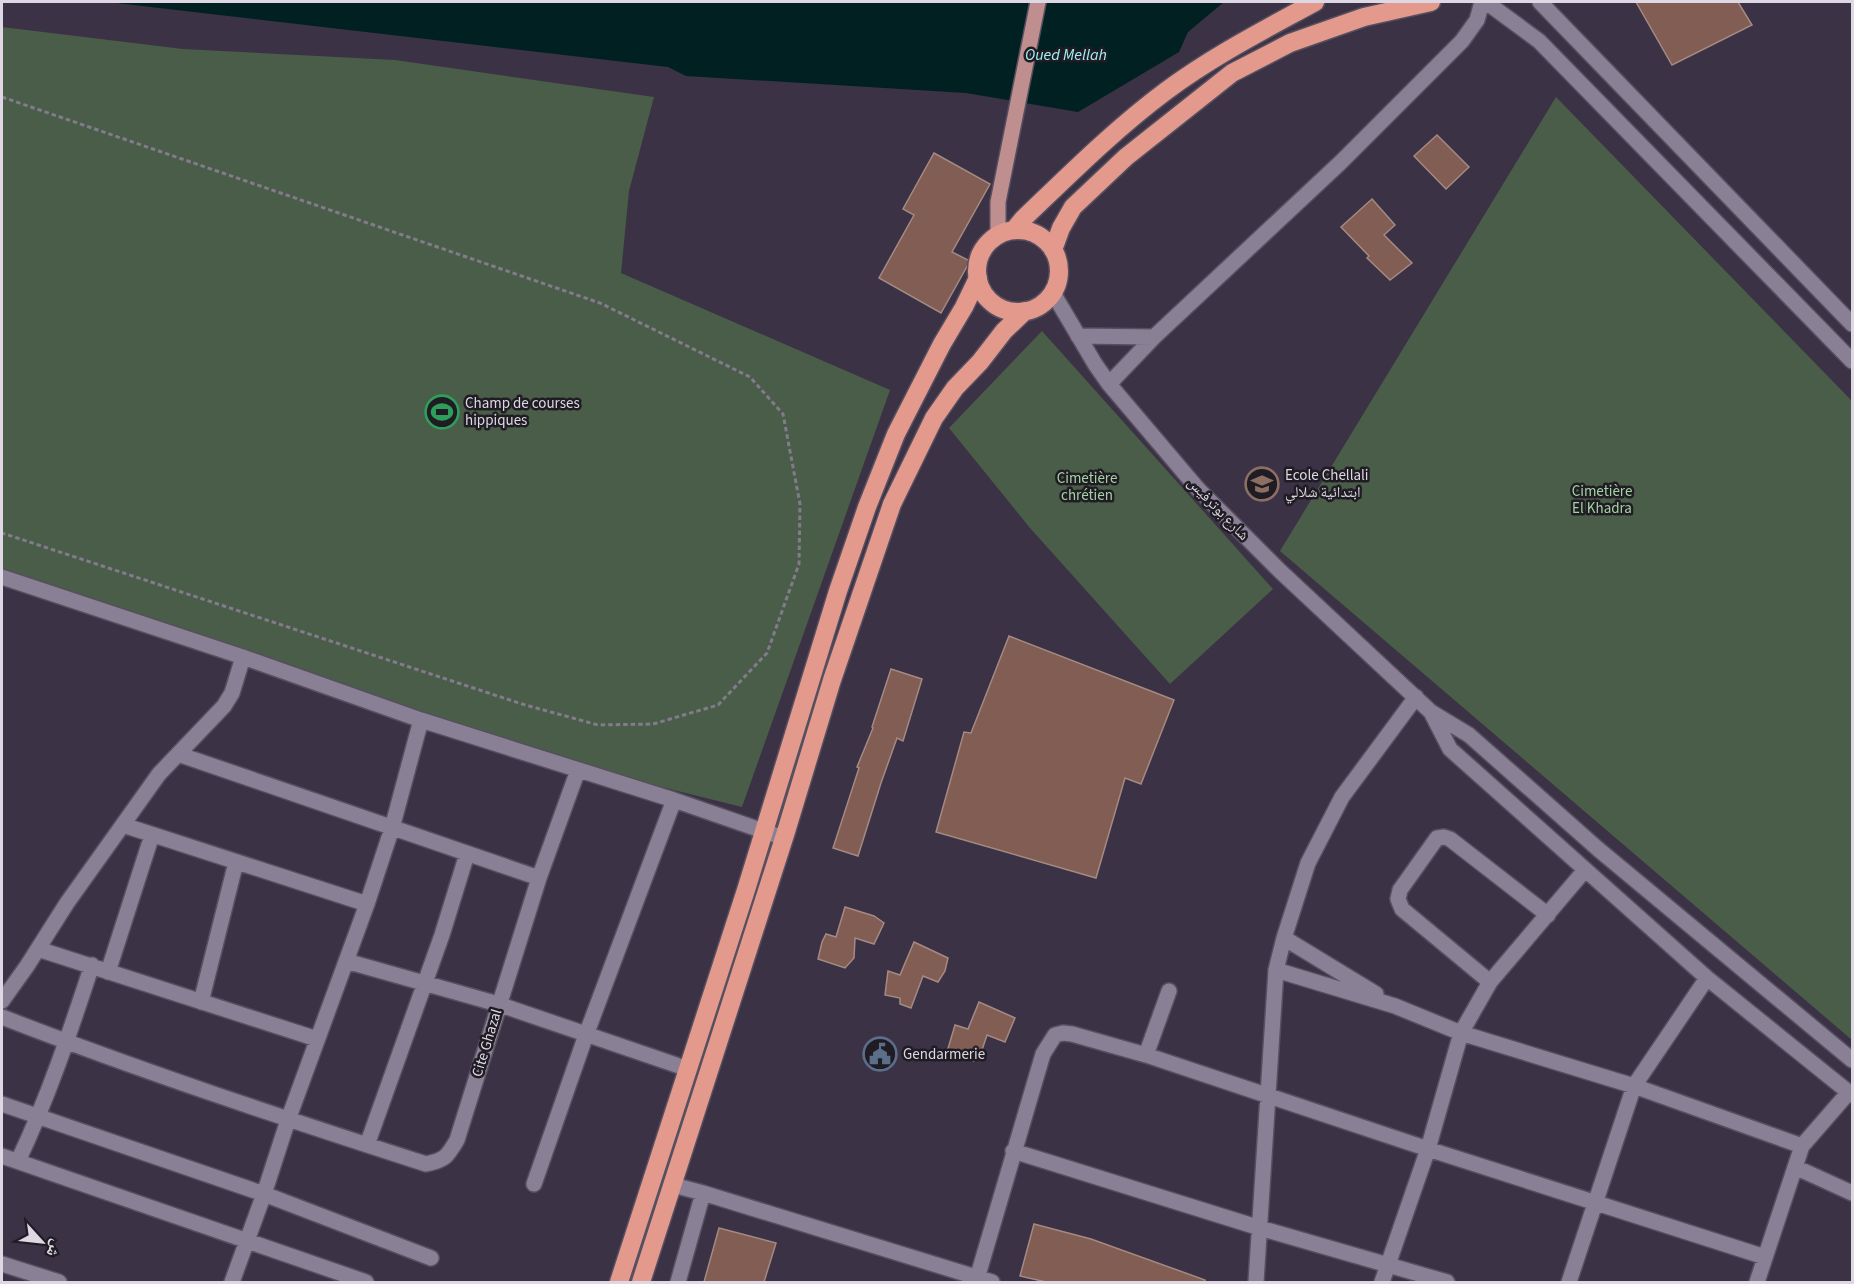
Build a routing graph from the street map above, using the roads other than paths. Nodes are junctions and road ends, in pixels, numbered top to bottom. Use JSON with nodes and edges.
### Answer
{"nodes":[{"id":1,"x":1038,"y":2,"type":"edge"},
{"id":2,"x":1315,"y":2,"type":"edge"},
{"id":3,"x":1431,"y":2,"type":"edge"},
{"id":4,"x":1484,"y":2,"type":"edge"},
{"id":5,"x":1540,"y":2,"type":"edge"},
{"id":6,"x":1006,"y":233,"type":"junction"},
{"id":7,"x":1053,"y":250,"type":"junction"},
{"id":8,"x":978,"y":278,"type":"junction"},
{"id":9,"x":1053,"y":293,"type":"junction"},
{"id":10,"x":1025,"y":311,"type":"junction"},
{"id":11,"x":1852,"y":324,"type":"edge"},
{"id":12,"x":1078,"y":336,"type":"junction"},
{"id":13,"x":1154,"y":337,"type":"junction"},
{"id":14,"x":1852,"y":362,"type":"edge"},
{"id":15,"x":1109,"y":384,"type":"junction"},
{"id":16,"x":2,"y":577,"type":"edge"},
{"id":17,"x":243,"y":657,"type":"junction"},
{"id":18,"x":1416,"y":697,"type":"junction"},
{"id":19,"x":1431,"y":712,"type":"junction"},
{"id":20,"x":422,"y":720,"type":"junction"},
{"id":21,"x":178,"y":754,"type":"junction"},
{"id":22,"x":578,"y":770,"type":"junction"},
{"id":23,"x":674,"y":800,"type":"junction"},
{"id":24,"x":123,"y":825,"type":"junction"},
{"id":25,"x":392,"y":828,"type":"junction"},
{"id":26,"x":764,"y":831,"type":"junction"},
{"id":27,"x":152,"y":835,"type":"junction"},
{"id":28,"x":785,"y":835,"type":"junction"},
{"id":29,"x":467,"y":854,"type":"junction"},
{"id":30,"x":236,"y":862,"type":"junction"},
{"id":31,"x":1585,"y":870,"type":"junction"},
{"id":32,"x":539,"y":878,"type":"junction"},
{"id":33,"x":367,"y":904,"type":"junction"},
{"id":34,"x":1548,"y":915,"type":"junction"},
{"id":35,"x":1284,"y":938,"type":"junction"},
{"id":36,"x":38,"y":949,"type":"junction"},
{"id":37,"x":346,"y":961,"type":"junction"},
{"id":38,"x":92,"y":966,"type":"junction"},
{"id":39,"x":1276,"y":970,"type":"junction"},
{"id":40,"x":108,"y":972,"type":"junction"},
{"id":41,"x":1707,"y":978,"type":"junction"},
{"id":42,"x":1490,"y":982,"type":"junction"},
{"id":43,"x":424,"y":983,"type":"junction"},
{"id":44,"x":1169,"y":991,"type":"dead end"},
{"id":45,"x":2,"y":1001,"type":"edge"},
{"id":46,"x":201,"y":1002,"type":"junction"},
{"id":47,"x":498,"y":1005,"type":"junction"},
{"id":48,"x":1395,"y":1006,"type":"junction"},
{"id":49,"x":2,"y":1017,"type":"edge"},
{"id":50,"x":1461,"y":1033,"type":"junction"},
{"id":51,"x":586,"y":1035,"type":"junction"},
{"id":52,"x":317,"y":1039,"type":"junction"},
{"id":53,"x":67,"y":1042,"type":"junction"},
{"id":54,"x":1146,"y":1055,"type":"junction"},
{"id":55,"x":1852,"y":1060,"type":"edge"},
{"id":56,"x":688,"y":1069,"type":"junction"},
{"id":57,"x":1635,"y":1086,"type":"junction"},
{"id":58,"x":1851,"y":1094,"type":"edge"},
{"id":59,"x":1268,"y":1096,"type":"junction"},
{"id":60,"x":2,"y":1104,"type":"edge"},
{"id":61,"x":40,"y":1117,"type":"junction"},
{"id":62,"x":288,"y":1120,"type":"junction"},
{"id":63,"x":367,"y":1145,"type":"junction"},
{"id":64,"x":1802,"y":1146,"type":"junction"},
{"id":65,"x":1428,"y":1149,"type":"junction"},
{"id":66,"x":1013,"y":1151,"type":"junction"},
{"id":67,"x":2,"y":1156,"type":"edge"},
{"id":68,"x":18,"y":1161,"type":"junction"},
{"id":69,"x":1795,"y":1167,"type":"junction"},
{"id":70,"x":534,"y":1184,"type":"dead end"},
{"id":71,"x":673,"y":1185,"type":"junction"},
{"id":72,"x":703,"y":1193,"type":"junction"},
{"id":73,"x":1852,"y":1193,"type":"edge"},
{"id":74,"x":264,"y":1194,"type":"junction"},
{"id":75,"x":1595,"y":1203,"type":"junction"},
{"id":76,"x":1260,"y":1228,"type":"junction"},
{"id":77,"x":246,"y":1240,"type":"junction"},
{"id":78,"x":1764,"y":1257,"type":"junction"},
{"id":79,"x":431,"y":1258,"type":"dead end"},
{"id":80,"x":2,"y":1264,"type":"edge"},
{"id":81,"x":1388,"y":1265,"type":"junction"},
{"id":82,"x":982,"y":1281,"type":"edge"},
{"id":83,"x":59,"y":1282,"type":"edge"},
{"id":84,"x":232,"y":1282,"type":"edge"},
{"id":85,"x":366,"y":1282,"type":"edge"},
{"id":86,"x":619,"y":1282,"type":"edge"},
{"id":87,"x":641,"y":1282,"type":"edge"},
{"id":88,"x":678,"y":1282,"type":"edge"},
{"id":89,"x":1256,"y":1282,"type":"edge"},
{"id":90,"x":1382,"y":1282,"type":"edge"},
{"id":91,"x":1447,"y":1282,"type":"edge"},
{"id":92,"x":1569,"y":1282,"type":"edge"},
{"id":93,"x":1757,"y":1282,"type":"edge"}],
"edges":[{"from":1,"to":6,"type":"main road"},
{"from":2,"to":6,"type":"highway"},
{"from":3,"to":7,"type":"highway"},
{"from":4,"to":13,"type":"street"},
{"from":4,"to":14,"type":"street"},
{"from":5,"to":11,"type":"street"},
{"from":6,"to":7,"type":"highway"},
{"from":6,"to":8,"type":"highway"},
{"from":7,"to":9,"type":"highway"},
{"from":8,"to":10,"type":"highway"},
{"from":8,"to":26,"type":"highway"},
{"from":9,"to":10,"type":"highway"},
{"from":9,"to":12,"type":"street","name":"شارع بوترفيس"},
{"from":10,"to":28,"type":"highway"},
{"from":12,"to":13,"type":"street"},
{"from":12,"to":15,"type":"street","name":"شارع بوترفيس"},
{"from":13,"to":15,"type":"street"},
{"from":15,"to":18,"type":"street","name":"شارع بوترفيس"},
{"from":16,"to":17,"type":"street"},
{"from":17,"to":20,"type":"street"},
{"from":17,"to":21,"type":"street"},
{"from":18,"to":19,"type":"street","name":"شارع بوترفيس"},
{"from":18,"to":35,"type":"street"},
{"from":19,"to":31,"type":"street"},
{"from":19,"to":55,"type":"street"},
{"from":20,"to":22,"type":"street"},
{"from":20,"to":25,"type":"street"},
{"from":21,"to":24,"type":"street"},
{"from":21,"to":25,"type":"street"},
{"from":22,"to":23,"type":"street"},
{"from":22,"to":32,"type":"street","name":"Cite Ghazal"},
{"from":23,"to":26,"type":"street"},
{"from":23,"to":51,"type":"street"},
{"from":24,"to":27,"type":"street"},
{"from":24,"to":36,"type":"street"},
{"from":25,"to":29,"type":"street"},
{"from":25,"to":33,"type":"street"},
{"from":26,"to":28,"type":"street"},
{"from":26,"to":56,"type":"highway"},
{"from":27,"to":30,"type":"street"},
{"from":27,"to":40,"type":"street"},
{"from":28,"to":71,"type":"highway"},
{"from":29,"to":32,"type":"street"},
{"from":29,"to":43,"type":"street"},
{"from":30,"to":33,"type":"street"},
{"from":30,"to":46,"type":"street"},
{"from":31,"to":34,"type":"street"},
{"from":31,"to":41,"type":"street"},
{"from":32,"to":47,"type":"street","name":"Cite Ghazal"},
{"from":33,"to":37,"type":"street"},
{"from":34,"to":42,"type":"street"},
{"from":34,"to":42,"type":"street"},
{"from":35,"to":39,"type":"street"},
{"from":35,"to":48,"type":"street"},
{"from":36,"to":38,"type":"street"},
{"from":36,"to":45,"type":"street"},
{"from":37,"to":43,"type":"street"},
{"from":37,"to":52,"type":"street"},
{"from":38,"to":40,"type":"street"},
{"from":38,"to":53,"type":"street"},
{"from":39,"to":48,"type":"street"},
{"from":39,"to":59,"type":"street"},
{"from":40,"to":46,"type":"street"},
{"from":41,"to":57,"type":"street"},
{"from":41,"to":58,"type":"street"},
{"from":42,"to":50,"type":"street"},
{"from":43,"to":47,"type":"street"},
{"from":43,"to":63,"type":"street"},
{"from":44,"to":54,"type":"street"},
{"from":46,"to":52,"type":"street"},
{"from":47,"to":51,"type":"street"},
{"from":47,"to":63,"type":"street","name":"Cite Ghazal"},
{"from":48,"to":50,"type":"street"},
{"from":49,"to":53,"type":"street","name":"Cite Ghazal"},
{"from":50,"to":57,"type":"street"},
{"from":50,"to":65,"type":"street"},
{"from":51,"to":56,"type":"street"},
{"from":51,"to":70,"type":"street"},
{"from":52,"to":62,"type":"street"},
{"from":53,"to":61,"type":"street"},
{"from":53,"to":62,"type":"street","name":"Cite Ghazal"},
{"from":54,"to":59,"type":"street"},
{"from":54,"to":66,"type":"street"},
{"from":56,"to":86,"type":"highway"},
{"from":57,"to":64,"type":"street"},
{"from":57,"to":75,"type":"street"},
{"from":58,"to":64,"type":"street"},
{"from":59,"to":65,"type":"street"},
{"from":59,"to":76,"type":"street"},
{"from":60,"to":61,"type":"street"},
{"from":61,"to":68,"type":"street"},
{"from":61,"to":74,"type":"street"},
{"from":62,"to":63,"type":"street","name":"Cite Ghazal"},
{"from":62,"to":74,"type":"street"},
{"from":64,"to":69,"type":"street"},
{"from":65,"to":75,"type":"street"},
{"from":65,"to":81,"type":"street"},
{"from":66,"to":76,"type":"street"},
{"from":66,"to":82,"type":"street"},
{"from":67,"to":68,"type":"street"},
{"from":68,"to":77,"type":"street"},
{"from":69,"to":73,"type":"street"},
{"from":69,"to":78,"type":"street"},
{"from":71,"to":72,"type":"street"},
{"from":71,"to":87,"type":"highway"},
{"from":72,"to":82,"type":"street"},
{"from":72,"to":88,"type":"street"},
{"from":74,"to":77,"type":"street"},
{"from":74,"to":79,"type":"street"},
{"from":75,"to":78,"type":"street"},
{"from":75,"to":92,"type":"street"},
{"from":76,"to":81,"type":"street"},
{"from":76,"to":89,"type":"street"},
{"from":77,"to":84,"type":"street"},
{"from":77,"to":85,"type":"street"},
{"from":78,"to":93,"type":"street"},
{"from":80,"to":83,"type":"street"},
{"from":81,"to":90,"type":"street"},
{"from":81,"to":91,"type":"street"}]}
